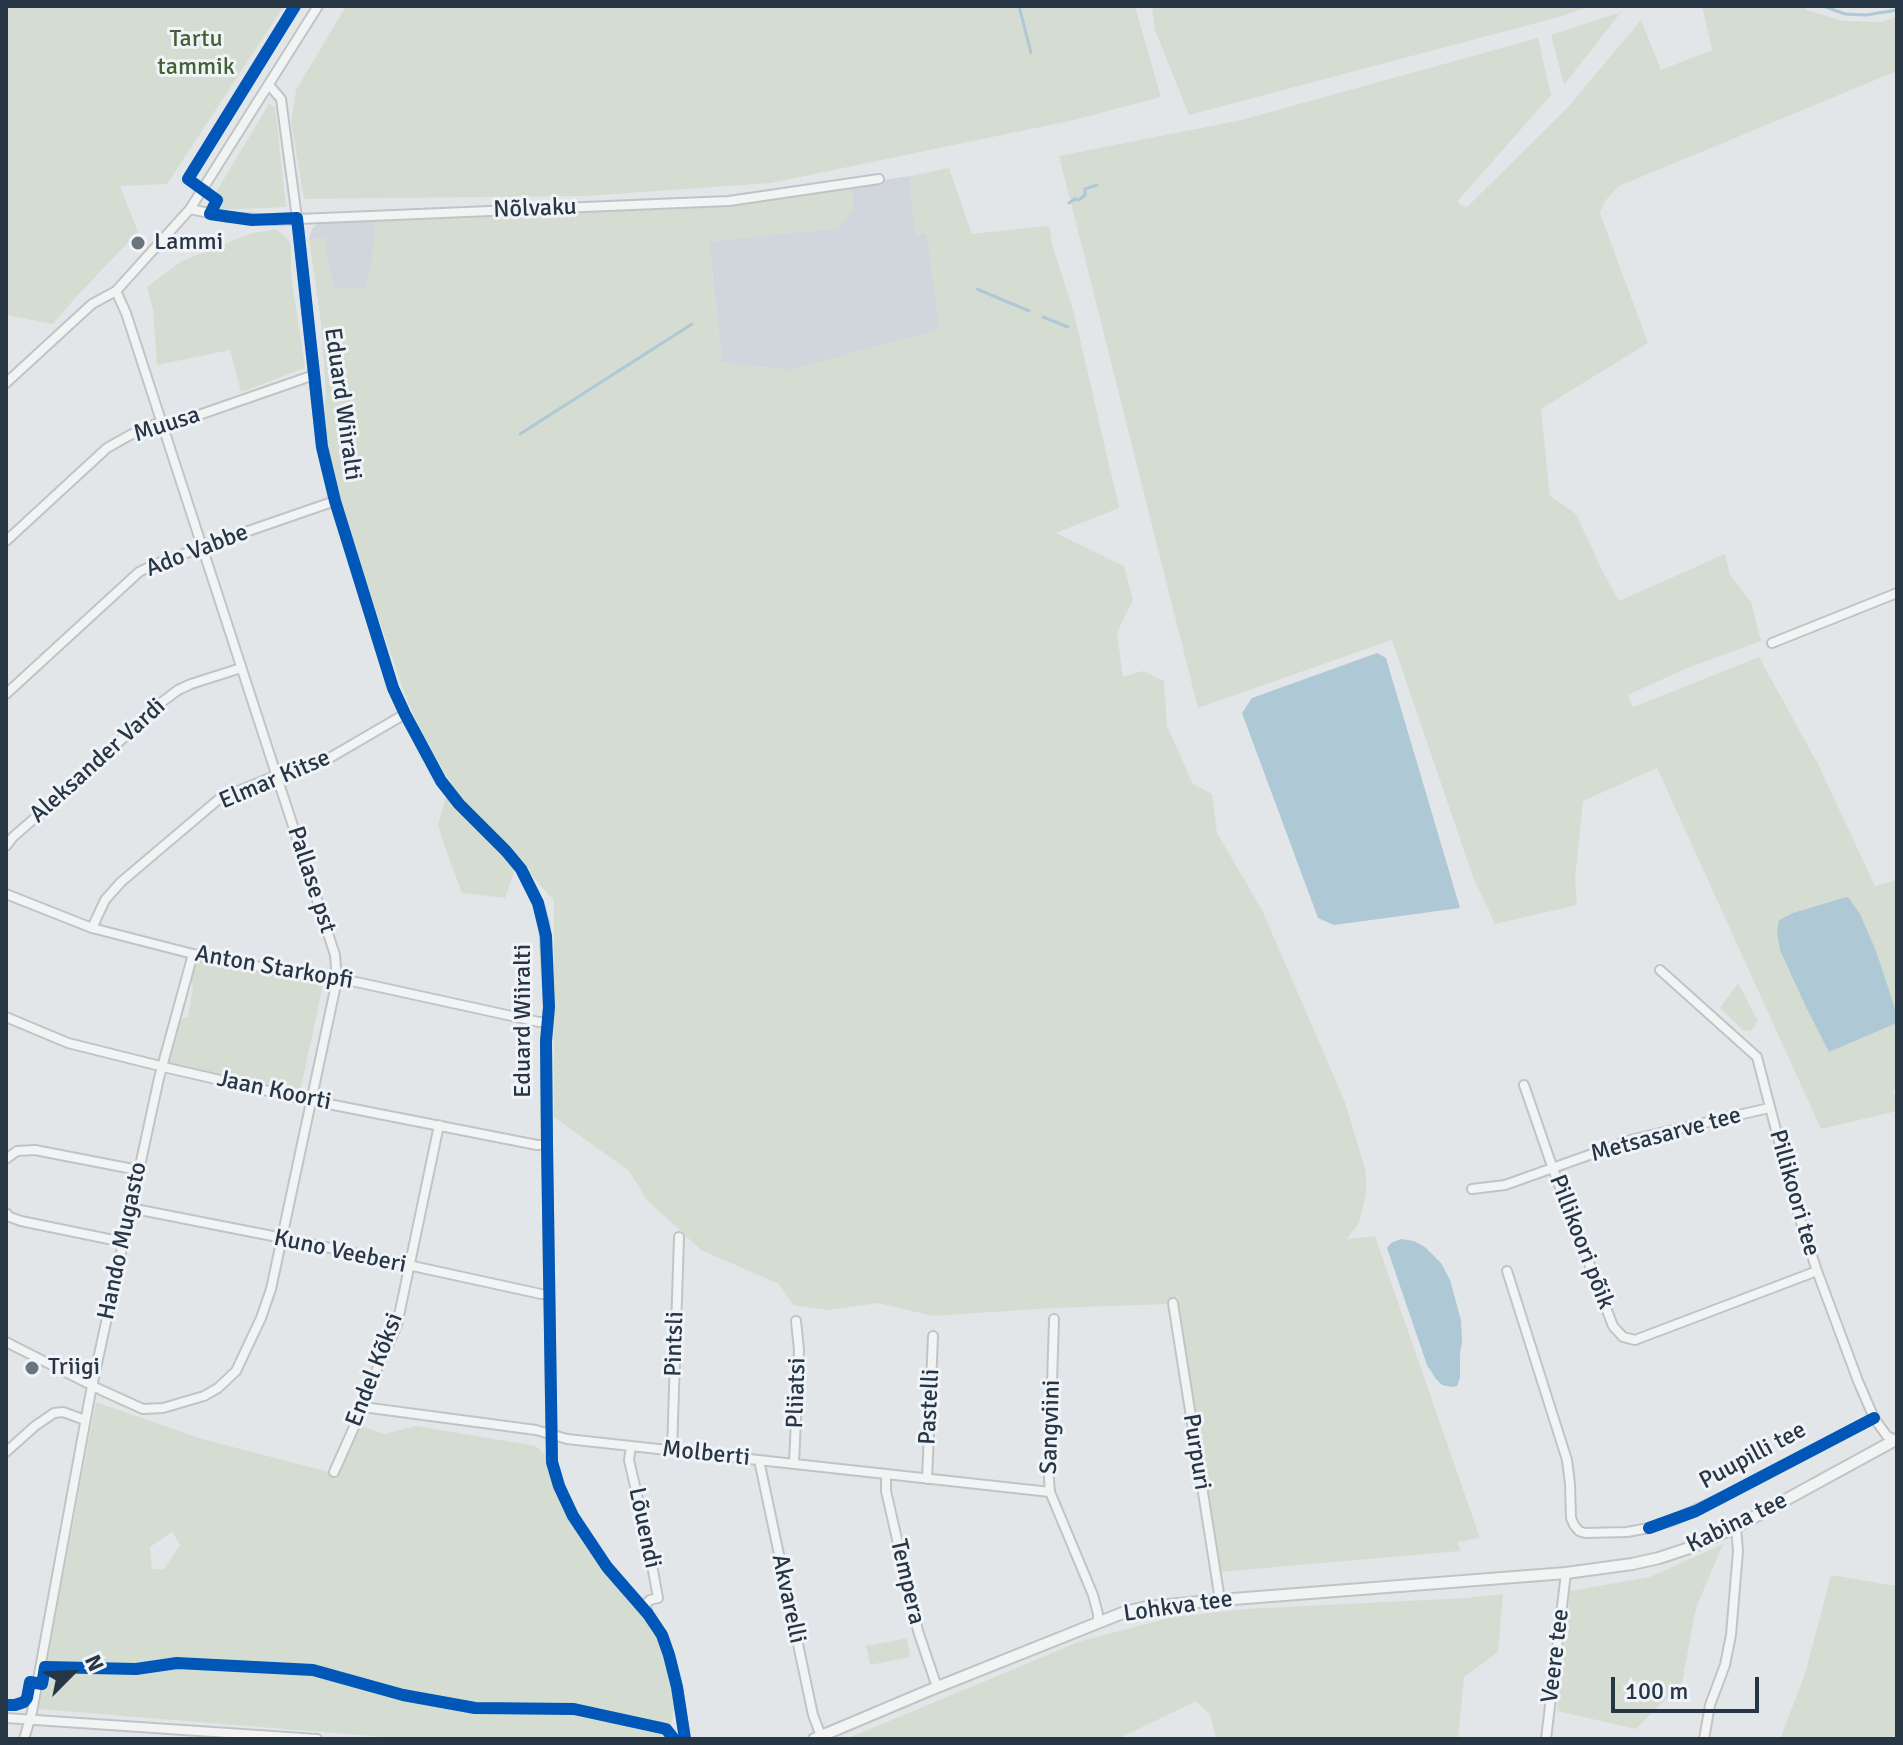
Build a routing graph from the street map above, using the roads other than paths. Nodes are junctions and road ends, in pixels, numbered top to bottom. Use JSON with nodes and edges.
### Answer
{"nodes":[{"id":1,"x":318,"y":6,"type":"edge"},
{"id":2,"x":269,"y":85,"type":"junction"},
{"id":3,"x":879,"y":179,"type":"dead end"},
{"id":4,"x":190,"y":209,"type":"junction"},
{"id":5,"x":297,"y":218,"type":"junction"},
{"id":6,"x":116,"y":291,"type":"junction"},
{"id":7,"x":314,"y":375,"type":"junction"},
{"id":8,"x":6,"y":383,"type":"edge"},
{"id":9,"x":160,"y":423,"type":"junction"},
{"id":10,"x":335,"y":501,"type":"junction"},
{"id":11,"x":6,"y":541,"type":"edge"},
{"id":12,"x":201,"y":547,"type":"junction"},
{"id":13,"x":1897,"y":593,"type":"edge"},
{"id":14,"x":1772,"y":643,"type":"dead end"},
{"id":15,"x":241,"y":668,"type":"junction"},
{"id":16,"x":6,"y":694,"type":"edge"},
{"id":17,"x":405,"y":714,"type":"junction"},
{"id":18,"x":277,"y":775,"type":"junction"},
{"id":19,"x":6,"y":846,"type":"edge"},
{"id":20,"x":6,"y":894,"type":"edge"},
{"id":21,"x":92,"y":928,"type":"junction"},
{"id":22,"x":193,"y":954,"type":"junction"},
{"id":23,"x":1660,"y":970,"type":"dead end"},
{"id":24,"x":337,"y":980,"type":"junction"},
{"id":25,"x":6,"y":1017,"type":"edge"},
{"id":26,"x":548,"y":1022,"type":"junction"},
{"id":27,"x":163,"y":1066,"type":"junction"},
{"id":28,"x":1524,"y":1085,"type":"dead end"},
{"id":29,"x":311,"y":1100,"type":"junction"},
{"id":30,"x":1769,"y":1108,"type":"junction"},
{"id":31,"x":439,"y":1125,"type":"junction"},
{"id":32,"x":547,"y":1145,"type":"junction"},
{"id":33,"x":6,"y":1159,"type":"edge"},
{"id":34,"x":1553,"y":1169,"type":"junction"},
{"id":35,"x":138,"y":1170,"type":"junction"},
{"id":36,"x":1472,"y":1189,"type":"dead end"},
{"id":37,"x":130,"y":1208,"type":"junction"},
{"id":38,"x":6,"y":1213,"type":"edge"},
{"id":39,"x":679,"y":1237,"type":"dead end"},
{"id":40,"x":282,"y":1239,"type":"junction"},
{"id":41,"x":123,"y":1242,"type":"junction"},
{"id":42,"x":409,"y":1266,"type":"junction"},
{"id":43,"x":1507,"y":1271,"type":"dead end"},
{"id":44,"x":1817,"y":1271,"type":"junction"},
{"id":45,"x":549,"y":1294,"type":"junction"},
{"id":46,"x":1173,"y":1303,"type":"dead end"},
{"id":47,"x":1054,"y":1319,"type":"dead end"},
{"id":48,"x":796,"y":1321,"type":"dead end"},
{"id":49,"x":933,"y":1336,"type":"dead end"},
{"id":50,"x":6,"y":1342,"type":"edge"},
{"id":51,"x":92,"y":1385,"type":"junction"},
{"id":52,"x":363,"y":1407,"type":"junction"},
{"id":53,"x":1874,"y":1418,"type":"junction"},
{"id":54,"x":85,"y":1420,"type":"junction"},
{"id":55,"x":551,"y":1434,"type":"junction"},
{"id":56,"x":1896,"y":1440,"type":"edge"},
{"id":57,"x":631,"y":1446,"type":"junction"},
{"id":58,"x":672,"y":1451,"type":"junction"},
{"id":59,"x":6,"y":1452,"type":"edge"},
{"id":60,"x":759,"y":1460,"type":"junction"},
{"id":61,"x":794,"y":1464,"type":"junction"},
{"id":62,"x":334,"y":1472,"type":"dead end"},
{"id":63,"x":886,"y":1475,"type":"junction"},
{"id":64,"x":927,"y":1479,"type":"junction"},
{"id":65,"x":1050,"y":1492,"type":"junction"},
{"id":66,"x":1736,"y":1527,"type":"junction"},
{"id":67,"x":1566,"y":1573,"type":"junction"},
{"id":68,"x":1220,"y":1600,"type":"junction"},
{"id":69,"x":648,"y":1614,"type":"junction"},
{"id":70,"x":1098,"y":1622,"type":"junction"},
{"id":71,"x":937,"y":1687,"type":"junction"},
{"id":72,"x":6,"y":1718,"type":"edge"},
{"id":73,"x":29,"y":1720,"type":"junction"},
{"id":74,"x":254,"y":1737,"type":"edge"},
{"id":75,"x":817,"y":1738,"type":"edge"},
{"id":76,"x":24,"y":1739,"type":"edge"},
{"id":77,"x":317,"y":1739,"type":"edge"},
{"id":78,"x":685,"y":1739,"type":"edge"},
{"id":79,"x":1546,"y":1739,"type":"edge"},
{"id":80,"x":1704,"y":1739,"type":"edge"}],
"edges":[{"from":1,"to":2,"type":"street"},
{"from":2,"to":4,"type":"street"},
{"from":2,"to":5,"type":"street","name":"Eduard Wiiralti"},
{"from":3,"to":5,"type":"street","name":"Nõlvaku"},
{"from":4,"to":5,"type":"street","name":"Nõlvaku"},
{"from":4,"to":6,"type":"street"},
{"from":5,"to":7,"type":"street","name":"Eduard Wiiralti"},
{"from":6,"to":8,"type":"street"},
{"from":6,"to":9,"type":"street","name":"Pallase pst"},
{"from":7,"to":9,"type":"street","name":"Muusa"},
{"from":7,"to":10,"type":"street","name":"Eduard Wiiralti"},
{"from":9,"to":11,"type":"street","name":"Muusa"},
{"from":9,"to":12,"type":"street","name":"Pallase pst"},
{"from":10,"to":12,"type":"street","name":"Ado Vabbe"},
{"from":10,"to":17,"type":"street","name":"Eduard Wiiralti"},
{"from":12,"to":15,"type":"street","name":"Pallase pst"},
{"from":12,"to":16,"type":"street","name":"Ado Vabbe"},
{"from":13,"to":14,"type":"street"},
{"from":15,"to":18,"type":"street","name":"Pallase pst"},
{"from":15,"to":19,"type":"street","name":"Aleksander Vardi"},
{"from":17,"to":18,"type":"street","name":"Elmar Kitse"},
{"from":17,"to":26,"type":"street","name":"Eduard Wiiralti"},
{"from":18,"to":21,"type":"street","name":"Elmar Kitse"},
{"from":18,"to":24,"type":"street","name":"Pallase pst"},
{"from":20,"to":21,"type":"street","name":"Anton Starkopfi"},
{"from":21,"to":22,"type":"street","name":"Anton Starkopfi"},
{"from":22,"to":24,"type":"street","name":"Anton Starkopfi"},
{"from":22,"to":27,"type":"street","name":"Hando Mugasto"},
{"from":23,"to":30,"type":"street","name":"Pillikoori tee"},
{"from":24,"to":26,"type":"street","name":"Anton Starkopfi"},
{"from":24,"to":29,"type":"street","name":"Pallase pst"},
{"from":25,"to":27,"type":"street","name":"Jaan Koorti"},
{"from":26,"to":32,"type":"street","name":"Eduard Wiiralti"},
{"from":27,"to":29,"type":"street","name":"Jaan Koorti"},
{"from":27,"to":35,"type":"street","name":"Hando Mugasto"},
{"from":28,"to":34,"type":"street","name":"Pillikoori põik"},
{"from":29,"to":31,"type":"street","name":"Jaan Koorti"},
{"from":29,"to":40,"type":"street","name":"Pallase pst"},
{"from":30,"to":34,"type":"street","name":"Metsasarve tee"},
{"from":30,"to":44,"type":"street","name":"Pillikoori tee"},
{"from":31,"to":32,"type":"street","name":"Jaan Koorti"},
{"from":31,"to":42,"type":"street","name":"Endel Kõksi"},
{"from":32,"to":45,"type":"street","name":"Eduard Wiiralti"},
{"from":33,"to":35,"type":"street"},
{"from":34,"to":36,"type":"street","name":"Metsasarve tee"},
{"from":34,"to":44,"type":"street","name":"Pillikoori põik"},
{"from":35,"to":37,"type":"street","name":"Hando Mugasto"},
{"from":37,"to":40,"type":"street","name":"Kuno Veeberi"},
{"from":37,"to":41,"type":"street","name":"Hando Mugasto"},
{"from":38,"to":41,"type":"street"},
{"from":39,"to":58,"type":"street","name":"Pintsli"},
{"from":40,"to":42,"type":"street","name":"Kuno Veeberi"},
{"from":40,"to":51,"type":"street","name":"Pallase pst"},
{"from":41,"to":51,"type":"street","name":"Hando Mugasto"},
{"from":42,"to":45,"type":"street","name":"Kuno Veeberi"},
{"from":42,"to":52,"type":"street","name":"Endel Kõksi"},
{"from":43,"to":53,"type":"street","name":"Puupilli tee"},
{"from":44,"to":53,"type":"street","name":"Pillikoori tee"},
{"from":45,"to":55,"type":"street","name":"Eduard Wiiralti"},
{"from":46,"to":68,"type":"street","name":"Purpuri"},
{"from":47,"to":65,"type":"street","name":"Sangviini"},
{"from":48,"to":61,"type":"street","name":"Pliiatsi"},
{"from":49,"to":64,"type":"street","name":"Pastelli"},
{"from":50,"to":51,"type":"street","name":"Pallase pst"},
{"from":51,"to":54,"type":"street","name":"Hando Mugasto"},
{"from":52,"to":55,"type":"street","name":"Molberti"},
{"from":52,"to":62,"type":"street","name":"Endel Kõksi"},
{"from":53,"to":56,"type":"street","name":"Pillikoori tee"},
{"from":54,"to":59,"type":"street"},
{"from":54,"to":73,"type":"street","name":"Hando Mugasto"},
{"from":55,"to":57,"type":"street","name":"Molberti"},
{"from":55,"to":69,"type":"street","name":"Eduard Wiiralti"},
{"from":56,"to":66,"type":"street","name":"Kabina tee"},
{"from":57,"to":58,"type":"street","name":"Molberti"},
{"from":57,"to":69,"type":"street","name":"Lõuendi"},
{"from":58,"to":60,"type":"street","name":"Molberti"},
{"from":60,"to":61,"type":"street","name":"Molberti"},
{"from":60,"to":75,"type":"street","name":"Akvarelli"},
{"from":61,"to":63,"type":"street","name":"Molberti"},
{"from":63,"to":64,"type":"street","name":"Molberti"},
{"from":63,"to":71,"type":"street","name":"Tempera"},
{"from":64,"to":65,"type":"street","name":"Molberti"},
{"from":65,"to":70,"type":"street","name":"Sangviini"},
{"from":66,"to":67,"type":"street","name":"Kabina tee"},
{"from":66,"to":80,"type":"street"},
{"from":67,"to":68,"type":"street","name":"Lohkva tee"},
{"from":67,"to":79,"type":"street","name":"Veere tee"},
{"from":68,"to":70,"type":"street","name":"Lohkva tee"},
{"from":69,"to":78,"type":"street"},
{"from":70,"to":71,"type":"street","name":"Lohkva tee"},
{"from":71,"to":75,"type":"street","name":"Lohkva tee"},
{"from":72,"to":73,"type":"street"},
{"from":73,"to":74,"type":"street"},
{"from":73,"to":76,"type":"street","name":"Hando Mugasto"},
{"from":74,"to":77,"type":"street"}]}
